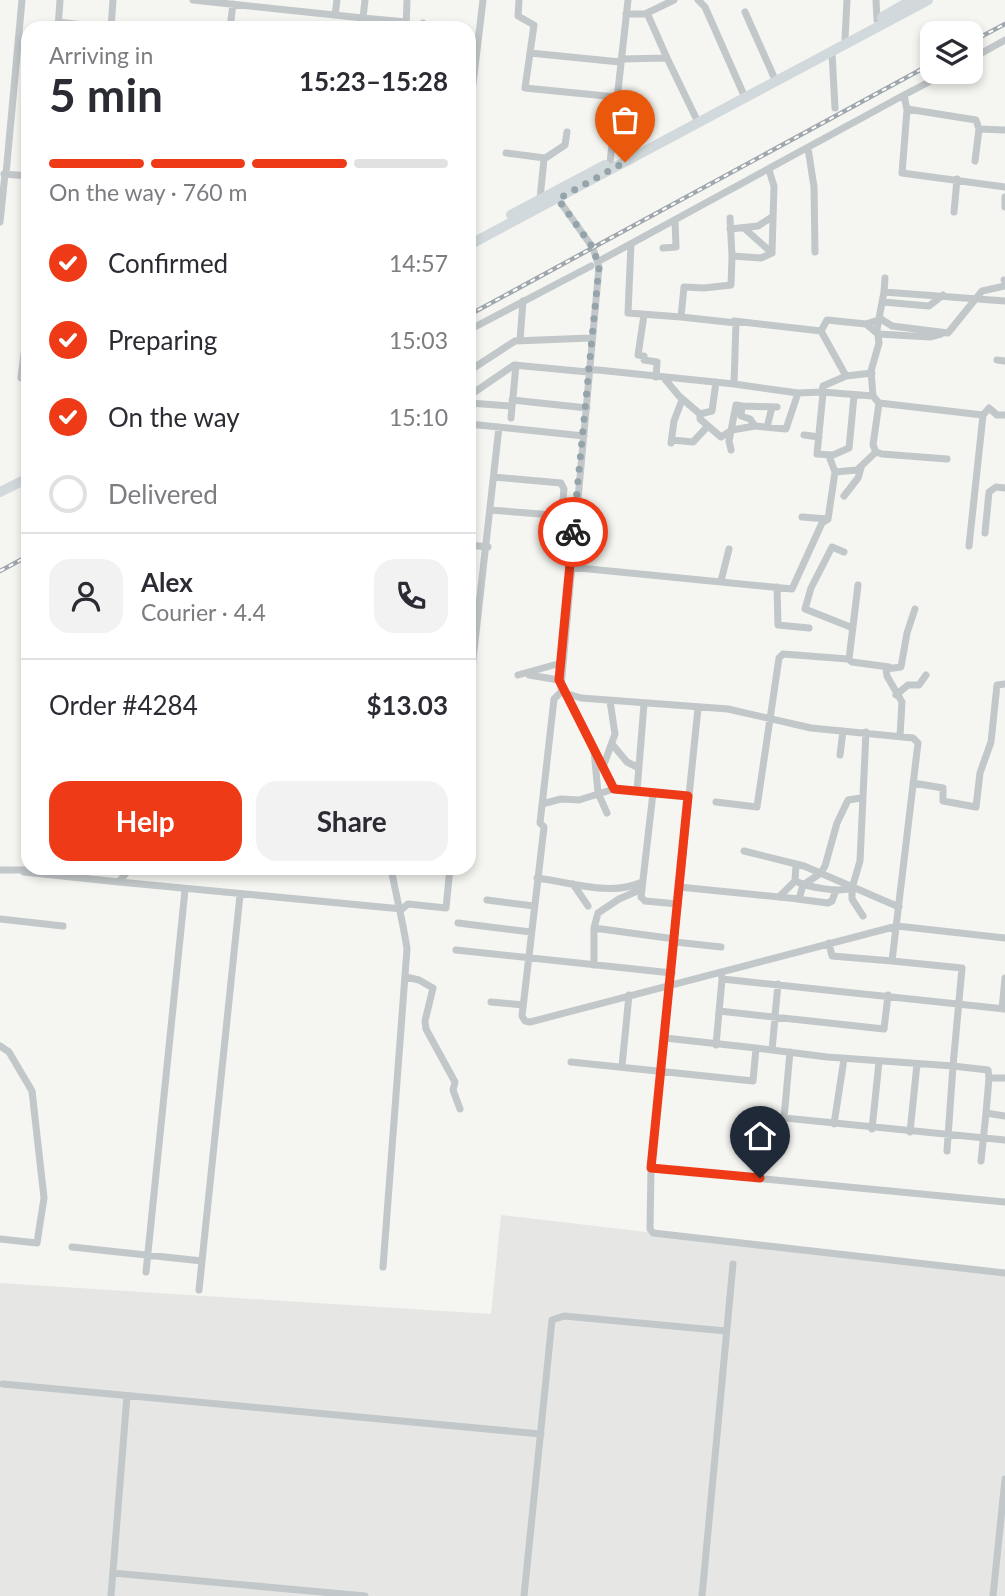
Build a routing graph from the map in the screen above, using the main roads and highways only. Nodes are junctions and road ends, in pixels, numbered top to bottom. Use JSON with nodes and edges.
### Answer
{"nodes":[{"id":1,"x":912,"y":0,"type":"edge"},
{"id":2,"x":928,"y":0,"type":"edge"},
{"id":3,"x":555,"y":196,"type":"junction"},
{"id":4,"x":476,"y":234,"type":"edge"},
{"id":5,"x":476,"y":241,"type":"edge"},
{"id":6,"x":21,"y":475,"type":"edge"},
{"id":7,"x":21,"y":482,"type":"edge"},
{"id":8,"x":0,"y":485,"type":"edge"},
{"id":9,"x":0,"y":492,"type":"edge"}],
"edges":[{"from":1,"to":3,"type":"main road"},
{"from":2,"to":3,"type":"main road"},
{"from":3,"to":4,"type":"main road"},
{"from":3,"to":5,"type":"main road"},
{"from":6,"to":8,"type":"main road"},
{"from":7,"to":9,"type":"main road"}]}
